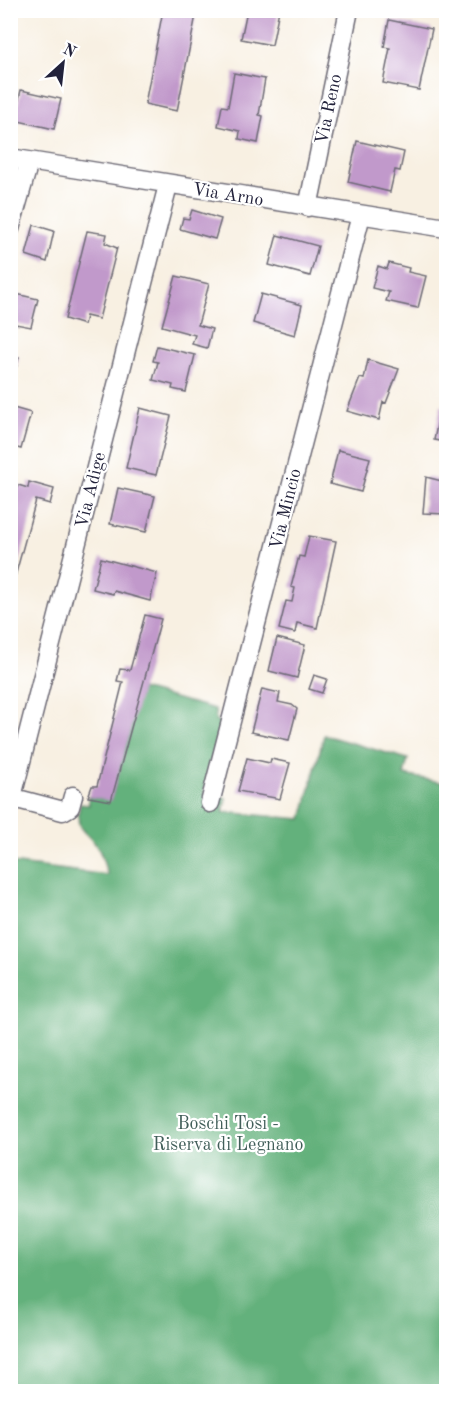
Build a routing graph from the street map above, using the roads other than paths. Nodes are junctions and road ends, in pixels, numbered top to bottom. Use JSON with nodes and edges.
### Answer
{"nodes":[{"id":1,"x":349,"y":10,"type":"edge"},
{"id":2,"x":10,"y":159,"type":"edge"},
{"id":3,"x":29,"y":162,"type":"junction"},
{"id":4,"x":168,"y":185,"type":"junction"},
{"id":5,"x":308,"y":207,"type":"junction"},
{"id":6,"x":361,"y":215,"type":"junction"},
{"id":7,"x":447,"y":228,"type":"edge"},
{"id":8,"x":10,"y":229,"type":"edge"},
{"id":9,"x":10,"y":795,"type":"edge"},
{"id":10,"x":73,"y":796,"type":"dead end"},
{"id":11,"x":210,"y":803,"type":"dead end"}],
"edges":[{"from":1,"to":5,"type":"street","name":"Via Reno"},
{"from":2,"to":3,"type":"street","name":"Via Arno"},
{"from":3,"to":4,"type":"street","name":"Via Arno"},
{"from":3,"to":8,"type":"street"},
{"from":4,"to":5,"type":"street","name":"Via Arno"},
{"from":4,"to":9,"type":"street","name":"Via Adige"},
{"from":5,"to":6,"type":"street","name":"Via Arno"},
{"from":6,"to":7,"type":"street","name":"Via Arno"},
{"from":6,"to":11,"type":"street","name":"Via Mincio"},
{"from":9,"to":10,"type":"street"}]}
